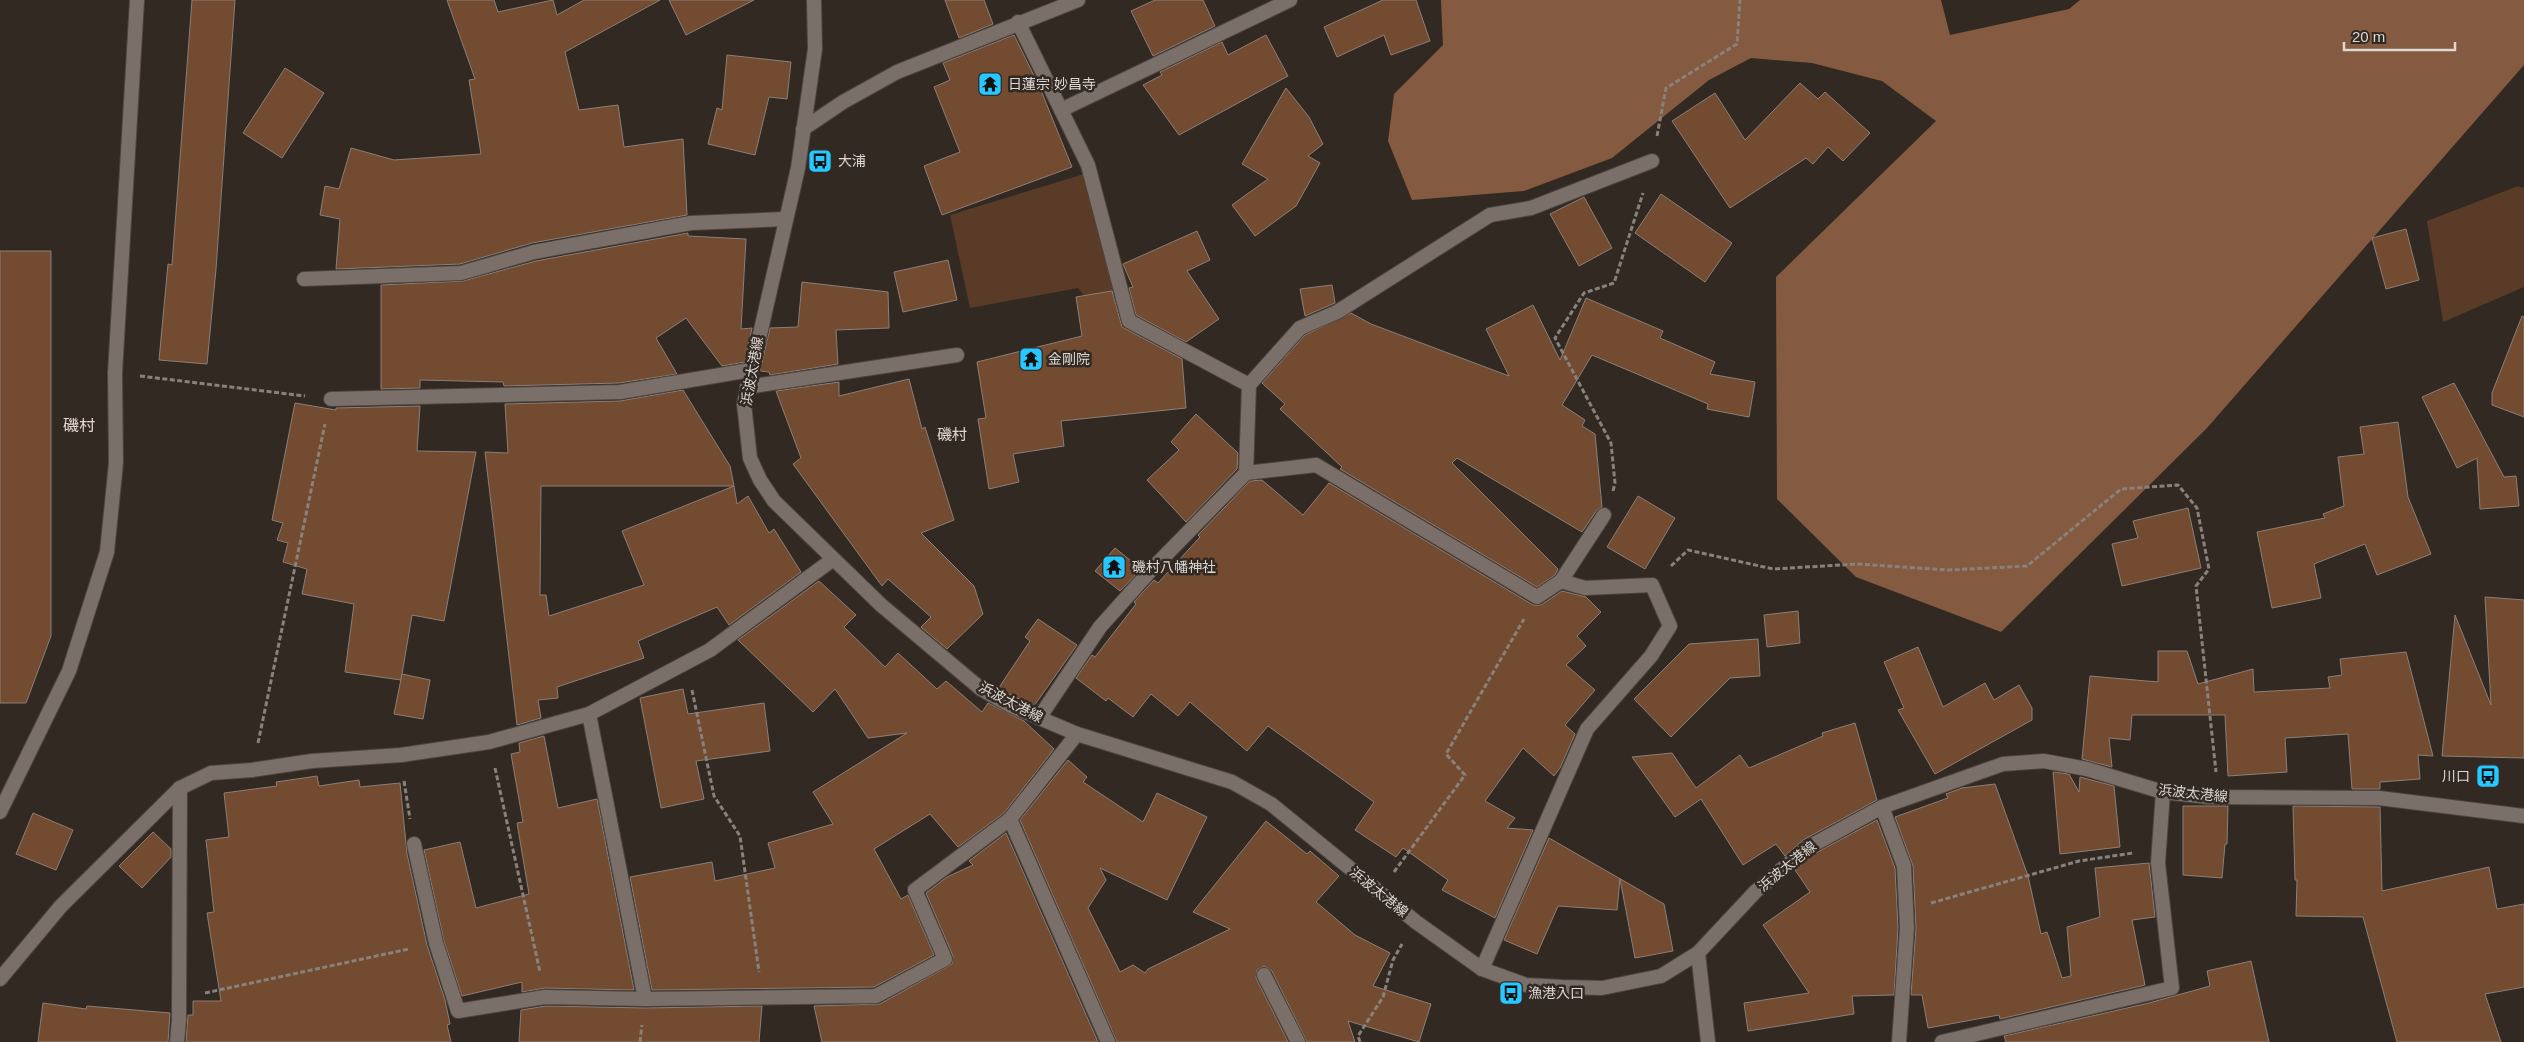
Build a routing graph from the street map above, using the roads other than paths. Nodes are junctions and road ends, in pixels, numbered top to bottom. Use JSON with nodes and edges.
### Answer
{"nodes":[{"id":1,"x":137,"y":0,"type":"edge"},
{"id":2,"x":814,"y":0,"type":"edge"},
{"id":3,"x":1078,"y":0,"type":"edge"},
{"id":4,"x":1290,"y":0,"type":"edge"},
{"id":5,"x":1018,"y":22,"type":"junction"},
{"id":6,"x":1061,"y":110,"type":"junction"},
{"id":7,"x":803,"y":129,"type":"junction"},
{"id":8,"x":1652,"y":161,"type":"road end"},
{"id":9,"x":785,"y":220,"type":"junction"},
{"id":10,"x":304,"y":279,"type":"dead end"},
{"id":11,"x":957,"y":355,"type":"dead end"},
{"id":12,"x":750,"y":370,"type":"junction"},
{"id":13,"x":1249,"y":385,"type":"junction"},
{"id":14,"x":747,"y":387,"type":"junction"},
{"id":15,"x":331,"y":399,"type":"road end"},
{"id":16,"x":1246,"y":473,"type":"junction"},
{"id":17,"x":1604,"y":515,"type":"road end"},
{"id":18,"x":832,"y":560,"type":"junction"},
{"id":19,"x":1561,"y":581,"type":"junction"},
{"id":20,"x":589,"y":714,"type":"junction"},
{"id":21,"x":1039,"y":718,"type":"junction"},
{"id":22,"x":1077,"y":734,"type":"junction"},
{"id":23,"x":180,"y":788,"type":"junction"},
{"id":24,"x":2163,"y":792,"type":"junction"},
{"id":25,"x":1882,"y":807,"type":"junction"},
{"id":26,"x":0,"y":812,"type":"edge"},
{"id":27,"x":2524,"y":816,"type":"edge"},
{"id":28,"x":1010,"y":819,"type":"junction"},
{"id":29,"x":414,"y":844,"type":"road end"},
{"id":30,"x":1698,"y":953,"type":"junction"},
{"id":31,"x":1482,"y":969,"type":"junction"},
{"id":32,"x":1264,"y":975,"type":"dead end"},
{"id":33,"x":0,"y":979,"type":"edge"},
{"id":34,"x":645,"y":1000,"type":"junction"},
{"id":35,"x":177,"y":1042,"type":"edge"},
{"id":36,"x":1108,"y":1042,"type":"edge"},
{"id":37,"x":1298,"y":1042,"type":"edge"},
{"id":38,"x":1708,"y":1042,"type":"edge"},
{"id":39,"x":1899,"y":1042,"type":"edge"},
{"id":40,"x":1942,"y":1042,"type":"edge"}],
"edges":[{"from":1,"to":26,"type":"street"},
{"from":2,"to":7,"type":"street","name":"浜波太港線"},
{"from":3,"to":5,"type":"street"},
{"from":4,"to":6,"type":"street"},
{"from":5,"to":6,"type":"street"},
{"from":5,"to":7,"type":"street"},
{"from":6,"to":13,"type":"street"},
{"from":7,"to":9,"type":"street","name":"浜波太港線"},
{"from":8,"to":13,"type":"street"},
{"from":9,"to":10,"type":"street"},
{"from":9,"to":12,"type":"street","name":"浜波太港線"},
{"from":11,"to":14,"type":"street"},
{"from":12,"to":14,"type":"street","name":"浜波太港線"},
{"from":12,"to":15,"type":"street"},
{"from":13,"to":16,"type":"street"},
{"from":14,"to":18,"type":"street","name":"浜波太港線"},
{"from":16,"to":19,"type":"street"},
{"from":16,"to":21,"type":"street"},
{"from":17,"to":19,"type":"street"},
{"from":18,"to":20,"type":"street"},
{"from":18,"to":21,"type":"street","name":"浜波太港線"},
{"from":19,"to":31,"type":"street"},
{"from":20,"to":23,"type":"street"},
{"from":20,"to":34,"type":"street"},
{"from":21,"to":22,"type":"street","name":"浜波太港線"},
{"from":22,"to":28,"type":"street"},
{"from":22,"to":31,"type":"street","name":"浜波太港線"},
{"from":23,"to":33,"type":"street"},
{"from":23,"to":35,"type":"street"},
{"from":24,"to":25,"type":"street","name":"浜波太港線"},
{"from":24,"to":27,"type":"street","name":"浜波太港線"},
{"from":24,"to":40,"type":"street"},
{"from":25,"to":30,"type":"street","name":"浜波太港線"},
{"from":25,"to":39,"type":"street"},
{"from":28,"to":34,"type":"street"},
{"from":28,"to":36,"type":"street"},
{"from":29,"to":34,"type":"street"},
{"from":30,"to":31,"type":"street","name":"浜波太港線"},
{"from":30,"to":38,"type":"street"},
{"from":32,"to":37,"type":"street"}]}
